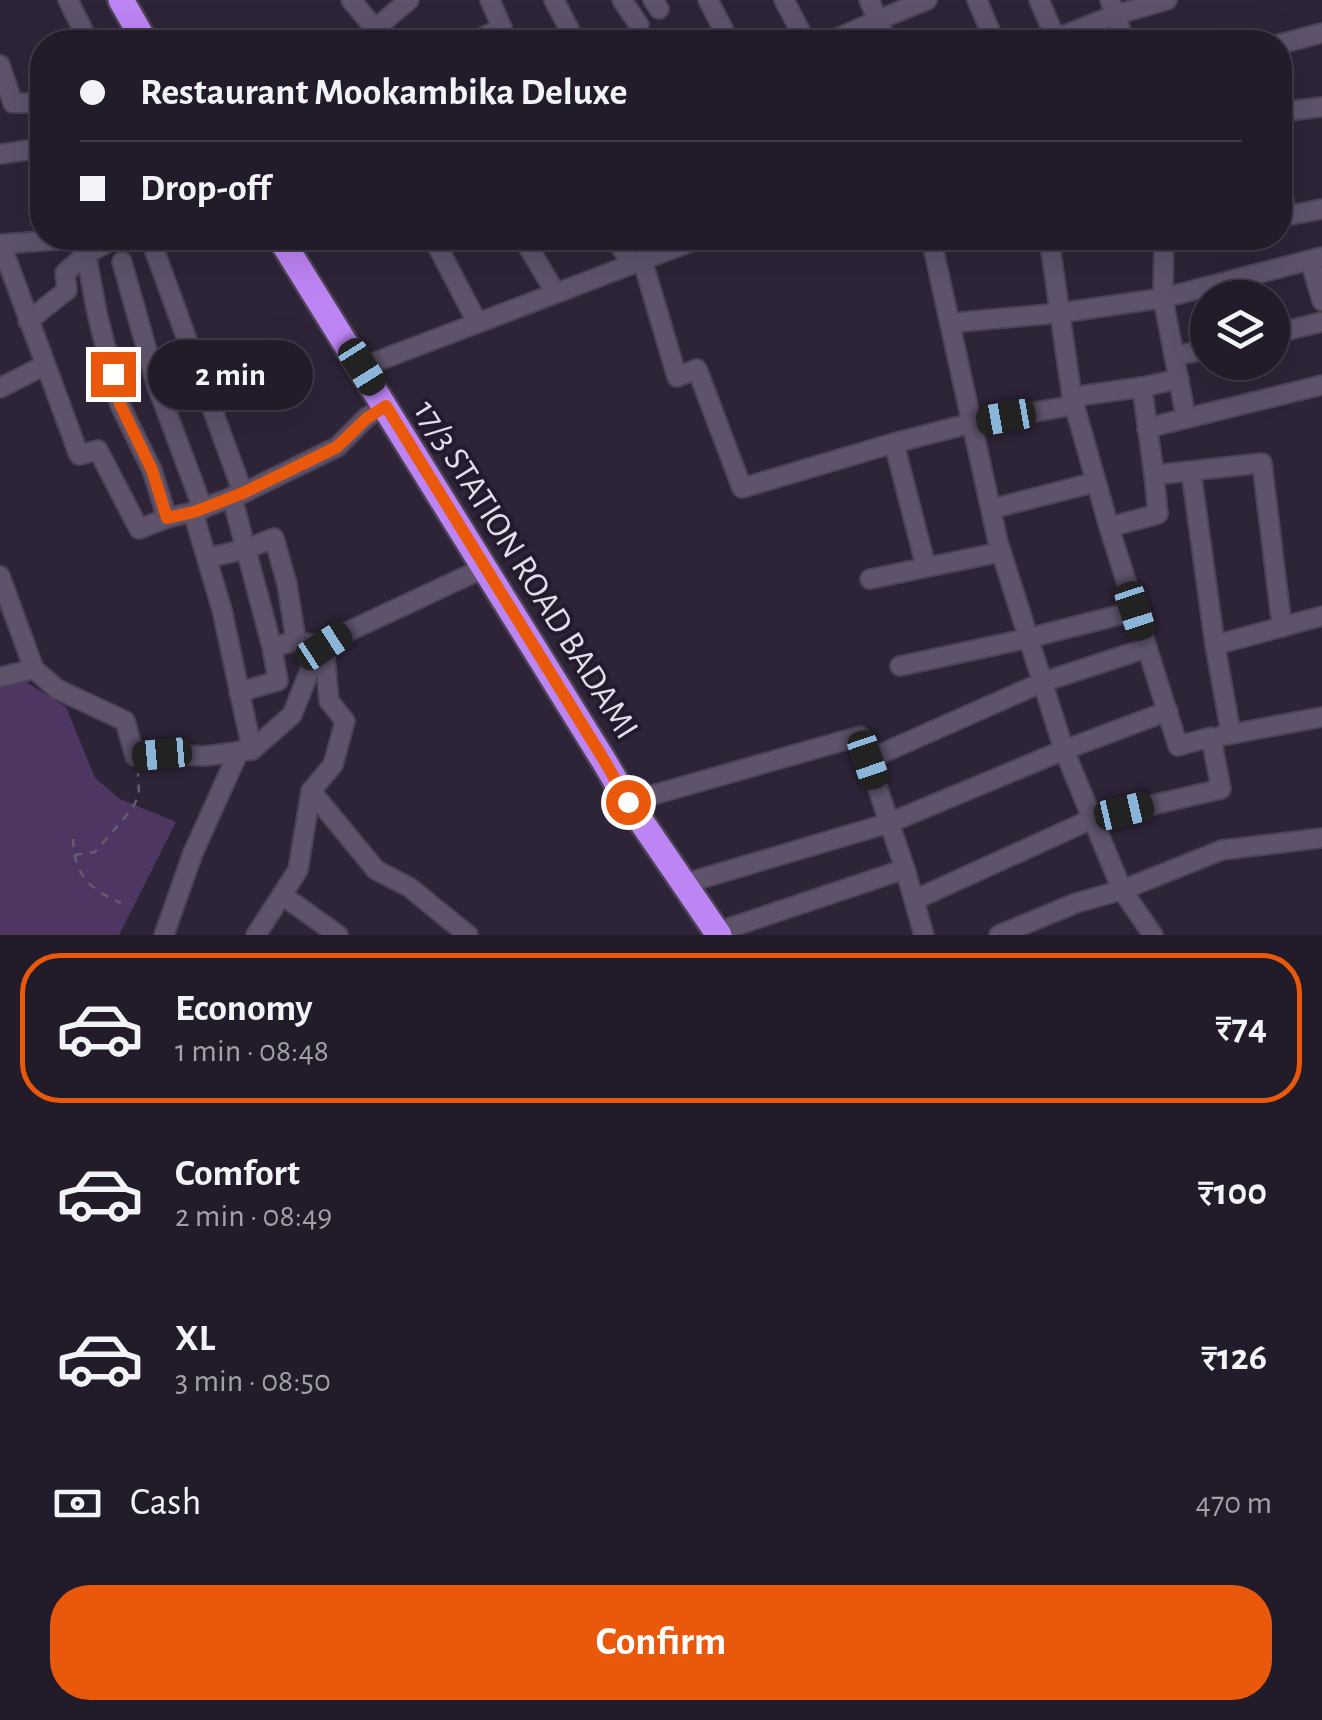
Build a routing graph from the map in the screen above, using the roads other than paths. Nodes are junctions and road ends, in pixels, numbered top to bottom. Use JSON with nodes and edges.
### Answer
{"nodes":[{"id":1,"x":68,"y":0,"type":"edge"},
{"id":2,"x":121,"y":0,"type":"edge"},
{"id":3,"x":350,"y":0,"type":"edge"},
{"id":4,"x":409,"y":0,"type":"edge"},
{"id":5,"x":490,"y":0,"type":"edge"},
{"id":6,"x":554,"y":0,"type":"edge"},
{"id":7,"x":622,"y":0,"type":"edge"},
{"id":8,"x":708,"y":0,"type":"edge"},
{"id":9,"x":784,"y":0,"type":"edge"},
{"id":10,"x":869,"y":0,"type":"edge"},
{"id":11,"x":926,"y":0,"type":"edge"},
{"id":12,"x":976,"y":0,"type":"edge"},
{"id":13,"x":1040,"y":0,"type":"edge"},
{"id":14,"x":1167,"y":0,"type":"edge"},
{"id":15,"x":1113,"y":7,"type":"edge"},
{"id":16,"x":878,"y":20,"type":"junction"},
{"id":17,"x":639,"y":26,"type":"dead end"},
{"id":18,"x":83,"y":30,"type":"edge"},
{"id":19,"x":137,"y":30,"type":"edge"},
{"id":20,"x":367,"y":30,"type":"edge"},
{"id":21,"x":376,"y":30,"type":"edge"},
{"id":22,"x":498,"y":30,"type":"edge"},
{"id":23,"x":570,"y":30,"type":"edge"},
{"id":24,"x":724,"y":30,"type":"edge"},
{"id":25,"x":800,"y":30,"type":"edge"},
{"id":26,"x":855,"y":30,"type":"edge"},
{"id":27,"x":882,"y":30,"type":"edge"},
{"id":28,"x":990,"y":30,"type":"edge"},
{"id":29,"x":1052,"y":30,"type":"edge"},
{"id":30,"x":1080,"y":30,"type":"edge"},
{"id":31,"x":1322,"y":33,"type":"edge"},
{"id":32,"x":1292,"y":41,"type":"edge"},
{"id":33,"x":0,"y":65,"type":"edge"},
{"id":34,"x":30,"y":101,"type":"edge"},
{"id":35,"x":1322,"y":107,"type":"edge"},
{"id":36,"x":1292,"y":111,"type":"edge"},
{"id":37,"x":30,"y":150,"type":"edge"},
{"id":38,"x":0,"y":154,"type":"edge"},
{"id":39,"x":1322,"y":209,"type":"edge"},
{"id":40,"x":1292,"y":214,"type":"edge"},
{"id":41,"x":0,"y":244,"type":"edge"},
{"id":42,"x":30,"y":245,"type":"edge"},
{"id":43,"x":84,"y":250,"type":"edge"},
{"id":44,"x":88,"y":250,"type":"edge"},
{"id":45,"x":154,"y":250,"type":"edge"},
{"id":46,"x":288,"y":250,"type":"edge"},
{"id":47,"x":439,"y":250,"type":"edge"},
{"id":48,"x":531,"y":250,"type":"edge"},
{"id":49,"x":626,"y":250,"type":"edge"},
{"id":50,"x":667,"y":250,"type":"edge"},
{"id":51,"x":934,"y":250,"type":"edge"},
{"id":52,"x":1051,"y":250,"type":"edge"},
{"id":53,"x":1165,"y":250,"type":"edge"},
{"id":54,"x":1316,"y":259,"type":"edge"},
{"id":55,"x":636,"y":261,"type":"junction"},
{"id":56,"x":122,"y":262,"type":"dead end"},
{"id":57,"x":555,"y":292,"type":"junction"},
{"id":58,"x":1163,"y":298,"type":"junction"},
{"id":59,"x":1322,"y":301,"type":"edge"},
{"id":60,"x":1060,"y":313,"type":"junction"},
{"id":61,"x":28,"y":320,"type":"junction"},
{"id":62,"x":477,"y":322,"type":"junction"},
{"id":63,"x":1322,"y":322,"type":"edge"},
{"id":64,"x":950,"y":323,"type":"junction"},
{"id":65,"x":1290,"y":330,"type":"edge"},
{"id":66,"x":1190,"y":352,"type":"edge"},
{"id":67,"x":1174,"y":356,"type":"junction"},
{"id":68,"x":44,"y":365,"type":"junction"},
{"id":69,"x":362,"y":367,"type":"junction"},
{"id":70,"x":1179,"y":378,"type":"junction"},
{"id":71,"x":1322,"y":385,"type":"edge"},
{"id":72,"x":1142,"y":387,"type":"junction"},
{"id":73,"x":0,"y":388,"type":"edge"},
{"id":74,"x":1073,"y":401,"type":"junction"},
{"id":75,"x":386,"y":406,"type":"junction"},
{"id":76,"x":1186,"y":418,"type":"junction"},
{"id":77,"x":972,"y":423,"type":"junction"},
{"id":78,"x":1147,"y":428,"type":"junction"},
{"id":79,"x":894,"y":443,"type":"junction"},
{"id":80,"x":1191,"y":471,"type":"junction"},
{"id":81,"x":1154,"y":475,"type":"junction"},
{"id":82,"x":1096,"y":482,"type":"junction"},
{"id":83,"x":238,"y":495,"type":"junction"},
{"id":84,"x":990,"y":508,"type":"junction"},
{"id":85,"x":198,"y":511,"type":"junction"},
{"id":86,"x":167,"y":518,"type":"junction"},
{"id":87,"x":1110,"y":527,"type":"junction"},
{"id":88,"x":246,"y":549,"type":"junction"},
{"id":89,"x":1001,"y":552,"type":"junction"},
{"id":90,"x":207,"y":558,"type":"junction"},
{"id":91,"x":926,"y":567,"type":"junction"},
{"id":92,"x":484,"y":568,"type":"junction"},
{"id":93,"x":0,"y":576,"type":"edge"},
{"id":94,"x":870,"y":579,"type":"dead end"},
{"id":95,"x":1135,"y":611,"type":"junction"},
{"id":96,"x":1322,"y":616,"type":"edge"},
{"id":97,"x":1282,"y":627,"type":"junction"},
{"id":98,"x":1029,"y":638,"type":"junction"},
{"id":99,"x":296,"y":641,"type":"junction"},
{"id":100,"x":1215,"y":645,"type":"junction"},
{"id":101,"x":324,"y":646,"type":"junction"},
{"id":102,"x":272,"y":647,"type":"junction"},
{"id":103,"x":1147,"y":648,"type":"junction"},
{"id":104,"x":900,"y":666,"type":"dead end"},
{"id":105,"x":34,"y":669,"type":"junction"},
{"id":106,"x":0,"y":677,"type":"edge"},
{"id":107,"x":1043,"y":682,"type":"junction"},
{"id":108,"x":238,"y":692,"type":"junction"},
{"id":109,"x":1168,"y":712,"type":"junction"},
{"id":110,"x":1322,"y":717,"type":"edge"},
{"id":111,"x":1231,"y":734,"type":"junction"},
{"id":112,"x":1211,"y":738,"type":"junction"},
{"id":113,"x":1064,"y":750,"type":"junction"},
{"id":114,"x":246,"y":751,"type":"junction"},
{"id":115,"x":868,"y":760,"type":"junction"},
{"id":116,"x":311,"y":791,"type":"junction"},
{"id":117,"x":628,"y":802,"type":"junction"},
{"id":118,"x":1092,"y":818,"type":"junction"},
{"id":119,"x":889,"y":823,"type":"junction"},
{"id":120,"x":1322,"y":838,"type":"edge"},
{"id":121,"x":905,"y":869,"type":"junction"},
{"id":122,"x":684,"y":884,"type":"junction"},
{"id":123,"x":1122,"y":890,"type":"junction"},
{"id":124,"x":282,"y":895,"type":"junction"},
{"id":125,"x":914,"y":900,"type":"junction"},
{"id":126,"x":1023,"y":930,"type":"edge"},
{"id":127,"x":718,"y":934,"type":"edge"},
{"id":128,"x":1151,"y":934,"type":"edge"},
{"id":129,"x":164,"y":935,"type":"edge"},
{"id":130,"x":256,"y":935,"type":"edge"},
{"id":131,"x":338,"y":935,"type":"edge"},
{"id":132,"x":468,"y":935,"type":"edge"},
{"id":133,"x":924,"y":935,"type":"edge"},
{"id":134,"x":1000,"y":935,"type":"edge"}],
"edges":[{"from":1,"to":18,"type":"street"},
{"from":2,"to":19,"type":"highway"},
{"from":3,"to":20,"type":"street"},
{"from":4,"to":21,"type":"street"},
{"from":5,"to":22,"type":"street"},
{"from":6,"to":23,"type":"street"},
{"from":7,"to":17,"type":"street"},
{"from":8,"to":24,"type":"street"},
{"from":9,"to":25,"type":"street"},
{"from":10,"to":16,"type":"street"},
{"from":11,"to":16,"type":"street"},
{"from":12,"to":28,"type":"street"},
{"from":13,"to":29,"type":"street"},
{"from":14,"to":15,"type":"street"},
{"from":15,"to":30,"type":"street"},
{"from":16,"to":26,"type":"street"},
{"from":16,"to":27,"type":"street"},
{"from":31,"to":32,"type":"street"},
{"from":33,"to":34,"type":"street"},
{"from":35,"to":36,"type":"street"},
{"from":37,"to":38,"type":"street"},
{"from":39,"to":40,"type":"street"},
{"from":41,"to":42,"type":"street"},
{"from":41,"to":61,"type":"street"},
{"from":43,"to":61,"type":"street"},
{"from":44,"to":86,"type":"street"},
{"from":45,"to":83,"type":"street"},
{"from":46,"to":69,"type":"highway","name":"17/3 STATION ROAD BADAMI"},
{"from":47,"to":62,"type":"street"},
{"from":48,"to":57,"type":"street"},
{"from":49,"to":55,"type":"street"},
{"from":50,"to":55,"type":"street"},
{"from":51,"to":64,"type":"street"},
{"from":52,"to":60,"type":"street"},
{"from":53,"to":58,"type":"street"},
{"from":54,"to":58,"type":"street"},
{"from":54,"to":59,"type":"street"},
{"from":55,"to":57,"type":"street"},
{"from":55,"to":79,"type":"street"},
{"from":56,"to":85,"type":"street"},
{"from":57,"to":62,"type":"street"},
{"from":58,"to":60,"type":"street"},
{"from":58,"to":67,"type":"street"},
{"from":60,"to":64,"type":"street"},
{"from":60,"to":74,"type":"street"},
{"from":61,"to":68,"type":"street"},
{"from":62,"to":69,"type":"street"},
{"from":63,"to":65,"type":"street"},
{"from":64,"to":77,"type":"street"},
{"from":66,"to":67,"type":"street"},
{"from":67,"to":70,"type":"street"},
{"from":68,"to":73,"type":"street"},
{"from":68,"to":86,"type":"street"},
{"from":69,"to":75,"type":"highway","name":"17/3 STATION ROAD BADAMI"},
{"from":70,"to":72,"type":"street"},
{"from":70,"to":76,"type":"street"},
{"from":71,"to":76,"type":"street"},
{"from":72,"to":74,"type":"street"},
{"from":72,"to":78,"type":"street"},
{"from":74,"to":77,"type":"street"},
{"from":74,"to":82,"type":"street"},
{"from":75,"to":83,"type":"street"},
{"from":75,"to":92,"type":"highway","name":"17/3 STATION ROAD BADAMI"},
{"from":76,"to":78,"type":"street"},
{"from":77,"to":79,"type":"street"},
{"from":77,"to":84,"type":"street"},
{"from":78,"to":81,"type":"street"},
{"from":79,"to":91,"type":"street"},
{"from":80,"to":81,"type":"street"},
{"from":80,"to":97,"type":"street"},
{"from":80,"to":100,"type":"street"},
{"from":81,"to":87,"type":"street"},
{"from":82,"to":84,"type":"street"},
{"from":82,"to":87,"type":"street"},
{"from":83,"to":85,"type":"street"},
{"from":83,"to":88,"type":"street"},
{"from":84,"to":89,"type":"street"},
{"from":85,"to":86,"type":"street"},
{"from":85,"to":90,"type":"street"},
{"from":87,"to":95,"type":"street"},
{"from":88,"to":90,"type":"street"},
{"from":88,"to":99,"type":"street"},
{"from":88,"to":102,"type":"street"},
{"from":89,"to":91,"type":"street"},
{"from":89,"to":98,"type":"street"},
{"from":90,"to":108,"type":"street"},
{"from":91,"to":94,"type":"street"},
{"from":92,"to":101,"type":"street"},
{"from":92,"to":117,"type":"highway","name":"17/3 STATION ROAD BADAMI"},
{"from":93,"to":105,"type":"street"},
{"from":95,"to":98,"type":"street"},
{"from":95,"to":103,"type":"street"},
{"from":96,"to":97,"type":"street"},
{"from":97,"to":100,"type":"street"},
{"from":98,"to":104,"type":"street"},
{"from":98,"to":107,"type":"street"},
{"from":99,"to":101,"type":"street"},
{"from":99,"to":102,"type":"street"},
{"from":100,"to":111,"type":"street"},
{"from":101,"to":114,"type":"street"},
{"from":101,"to":116,"type":"street"},
{"from":102,"to":108,"type":"street"},
{"from":103,"to":107,"type":"street"},
{"from":103,"to":109,"type":"street"},
{"from":105,"to":106,"type":"street"},
{"from":105,"to":114,"type":"street"},
{"from":107,"to":113,"type":"street"},
{"from":107,"to":115,"type":"street"},
{"from":108,"to":114,"type":"street"},
{"from":109,"to":112,"type":"street"},
{"from":109,"to":113,"type":"street"},
{"from":110,"to":111,"type":"street"},
{"from":111,"to":112,"type":"street"},
{"from":112,"to":118,"type":"street"},
{"from":113,"to":118,"type":"street"},
{"from":113,"to":119,"type":"street"},
{"from":114,"to":129,"type":"street"},
{"from":115,"to":117,"type":"street"},
{"from":115,"to":119,"type":"street"},
{"from":116,"to":124,"type":"street"},
{"from":116,"to":132,"type":"street"},
{"from":117,"to":122,"type":"highway","name":"17/3 STATION ROAD BADAMI"},
{"from":118,"to":123,"type":"street"},
{"from":118,"to":125,"type":"street"},
{"from":119,"to":121,"type":"street"},
{"from":119,"to":122,"type":"street"},
{"from":120,"to":123,"type":"street"},
{"from":121,"to":125,"type":"street"},
{"from":121,"to":127,"type":"street"},
{"from":122,"to":127,"type":"highway","name":"17/3 STATION ROAD BADAMI"},
{"from":123,"to":126,"type":"street"},
{"from":123,"to":128,"type":"street"},
{"from":124,"to":130,"type":"street"},
{"from":124,"to":131,"type":"street"},
{"from":125,"to":133,"type":"street"},
{"from":126,"to":134,"type":"street"}]}
